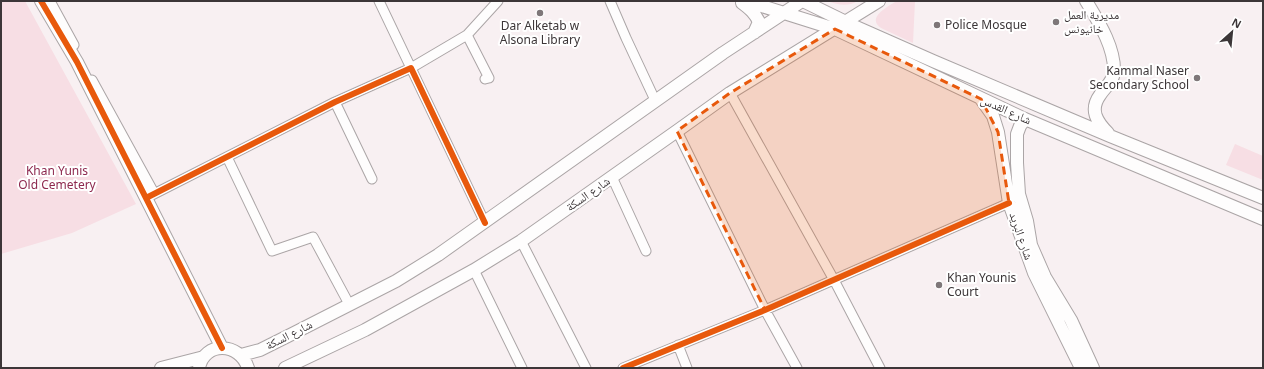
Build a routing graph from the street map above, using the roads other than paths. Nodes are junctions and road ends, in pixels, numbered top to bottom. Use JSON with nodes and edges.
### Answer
{"nodes":[{"id":1,"x":41,"y":1,"type":"edge"},
{"id":2,"x":50,"y":1,"type":"edge"},
{"id":3,"x":379,"y":1,"type":"edge"},
{"id":4,"x":498,"y":1,"type":"edge"},
{"id":5,"x":610,"y":1,"type":"edge"},
{"id":6,"x":802,"y":1,"type":"edge"},
{"id":7,"x":879,"y":1,"type":"edge"},
{"id":8,"x":1086,"y":1,"type":"edge"},
{"id":9,"x":744,"y":2,"type":"edge"},
{"id":10,"x":783,"y":13,"type":"junction"},
{"id":11,"x":846,"y":22,"type":"junction"},
{"id":12,"x":835,"y":29,"type":"junction"},
{"id":13,"x":754,"y":33,"type":"junction"},
{"id":14,"x":467,"y":35,"type":"junction"},
{"id":15,"x":411,"y":68,"type":"junction"},
{"id":16,"x":485,"y":80,"type":"dead end"},
{"id":17,"x":730,"y":93,"type":"junction"},
{"id":18,"x":981,"y":99,"type":"junction"},
{"id":19,"x":655,"y":100,"type":"junction"},
{"id":20,"x":335,"y":102,"type":"junction"},
{"id":21,"x":1025,"y":119,"type":"junction"},
{"id":22,"x":677,"y":132,"type":"junction"},
{"id":23,"x":1110,"y":136,"type":"junction"},
{"id":24,"x":226,"y":157,"type":"junction"},
{"id":25,"x":612,"y":177,"type":"junction"},
{"id":26,"x":372,"y":179,"type":"dead end"},
{"id":27,"x":150,"y":196,"type":"junction"},
{"id":28,"x":1263,"y":198,"type":"edge"},
{"id":29,"x":1009,"y":203,"type":"junction"},
{"id":30,"x":1263,"y":219,"type":"edge"},
{"id":31,"x":485,"y":223,"type":"junction"},
{"id":32,"x":521,"y":240,"type":"junction"},
{"id":33,"x":646,"y":251,"type":"dead end"},
{"id":34,"x":474,"y":270,"type":"junction"},
{"id":35,"x":834,"y":280,"type":"junction"},
{"id":36,"x":350,"y":304,"type":"junction"},
{"id":37,"x":765,"y":310,"type":"junction"},
{"id":38,"x":678,"y":345,"type":"junction"},
{"id":39,"x":222,"y":348,"type":"junction"},
{"id":40,"x":241,"y":355,"type":"junction"},
{"id":41,"x":201,"y":363,"type":"edge"},
{"id":42,"x":161,"y":368,"type":"edge"},
{"id":43,"x":248,"y":368,"type":"edge"},
{"id":44,"x":285,"y":368,"type":"edge"},
{"id":45,"x":522,"y":368,"type":"edge"},
{"id":46,"x":586,"y":368,"type":"edge"},
{"id":47,"x":623,"y":368,"type":"edge"},
{"id":48,"x":687,"y":368,"type":"edge"},
{"id":49,"x":797,"y":368,"type":"edge"},
{"id":50,"x":880,"y":368,"type":"edge"},
{"id":51,"x":1081,"y":368,"type":"edge"},
{"id":52,"x":1093,"y":368,"type":"edge"}],
"edges":[{"from":1,"to":27,"type":"main road"},
{"from":2,"to":27,"type":"street"},
{"from":3,"to":15,"type":"street"},
{"from":4,"to":14,"type":"street"},
{"from":5,"to":19,"type":"street"},
{"from":6,"to":10,"type":"main road","name":"شارع السكة"},
{"from":6,"to":11,"type":"main road","name":"شارع القدس"},
{"from":7,"to":11,"type":"main road","name":"شارع السكة"},
{"from":8,"to":23,"type":"main road"},
{"from":9,"to":10,"type":"main road","name":"شارع القدس"},
{"from":9,"to":13,"type":"main road"},
{"from":10,"to":12,"type":"main road","name":"شارع القدس"},
{"from":10,"to":13,"type":"main road","name":"شارع السكة"},
{"from":11,"to":12,"type":"main road","name":"شارع السكة"},
{"from":11,"to":23,"type":"main road","name":"شارع القدس"},
{"from":12,"to":17,"type":"main road","name":"شارع السكة"},
{"from":12,"to":18,"type":"main road","name":"شارع القدس"},
{"from":13,"to":19,"type":"main road","name":"شارع السكة"},
{"from":14,"to":15,"type":"street"},
{"from":14,"to":16,"type":"street"},
{"from":15,"to":20,"type":"street"},
{"from":15,"to":31,"type":"street"},
{"from":17,"to":22,"type":"main road","name":"شارع السكة"},
{"from":17,"to":35,"type":"street"},
{"from":18,"to":21,"type":"main road","name":"شارع القدس"},
{"from":18,"to":29,"type":"main road","name":"شارع البريد"},
{"from":19,"to":31,"type":"main road","name":"شارع السكة"},
{"from":20,"to":24,"type":"street"},
{"from":20,"to":26,"type":"street"},
{"from":21,"to":30,"type":"main road","name":"شارع القدس"},
{"from":21,"to":52,"type":"main road","name":"شارع البريد"},
{"from":22,"to":25,"type":"main road","name":"شارع السكة"},
{"from":22,"to":37,"type":"street"},
{"from":23,"to":28,"type":"main road","name":"شارع القدس"},
{"from":24,"to":27,"type":"street"},
{"from":24,"to":36,"type":"street"},
{"from":25,"to":32,"type":"main road","name":"شارع السكة"},
{"from":25,"to":33,"type":"street"},
{"from":27,"to":39,"type":"main road"},
{"from":29,"to":35,"type":"street"},
{"from":29,"to":51,"type":"main road","name":"شارع البريد"},
{"from":31,"to":36,"type":"main road","name":"شارع السكة"},
{"from":32,"to":34,"type":"main road","name":"شارع السكة"},
{"from":32,"to":46,"type":"street"},
{"from":34,"to":44,"type":"main road","name":"شارع السكة"},
{"from":34,"to":45,"type":"street"},
{"from":35,"to":37,"type":"street"},
{"from":35,"to":50,"type":"street"},
{"from":36,"to":40,"type":"main road","name":"شارع السكة"},
{"from":37,"to":38,"type":"street"},
{"from":37,"to":49,"type":"street"},
{"from":38,"to":47,"type":"street"},
{"from":38,"to":48,"type":"street"},
{"from":39,"to":40,"type":"main road"},
{"from":39,"to":41,"type":"main road"},
{"from":40,"to":43,"type":"main road"},
{"from":41,"to":42,"type":"main road"}]}
